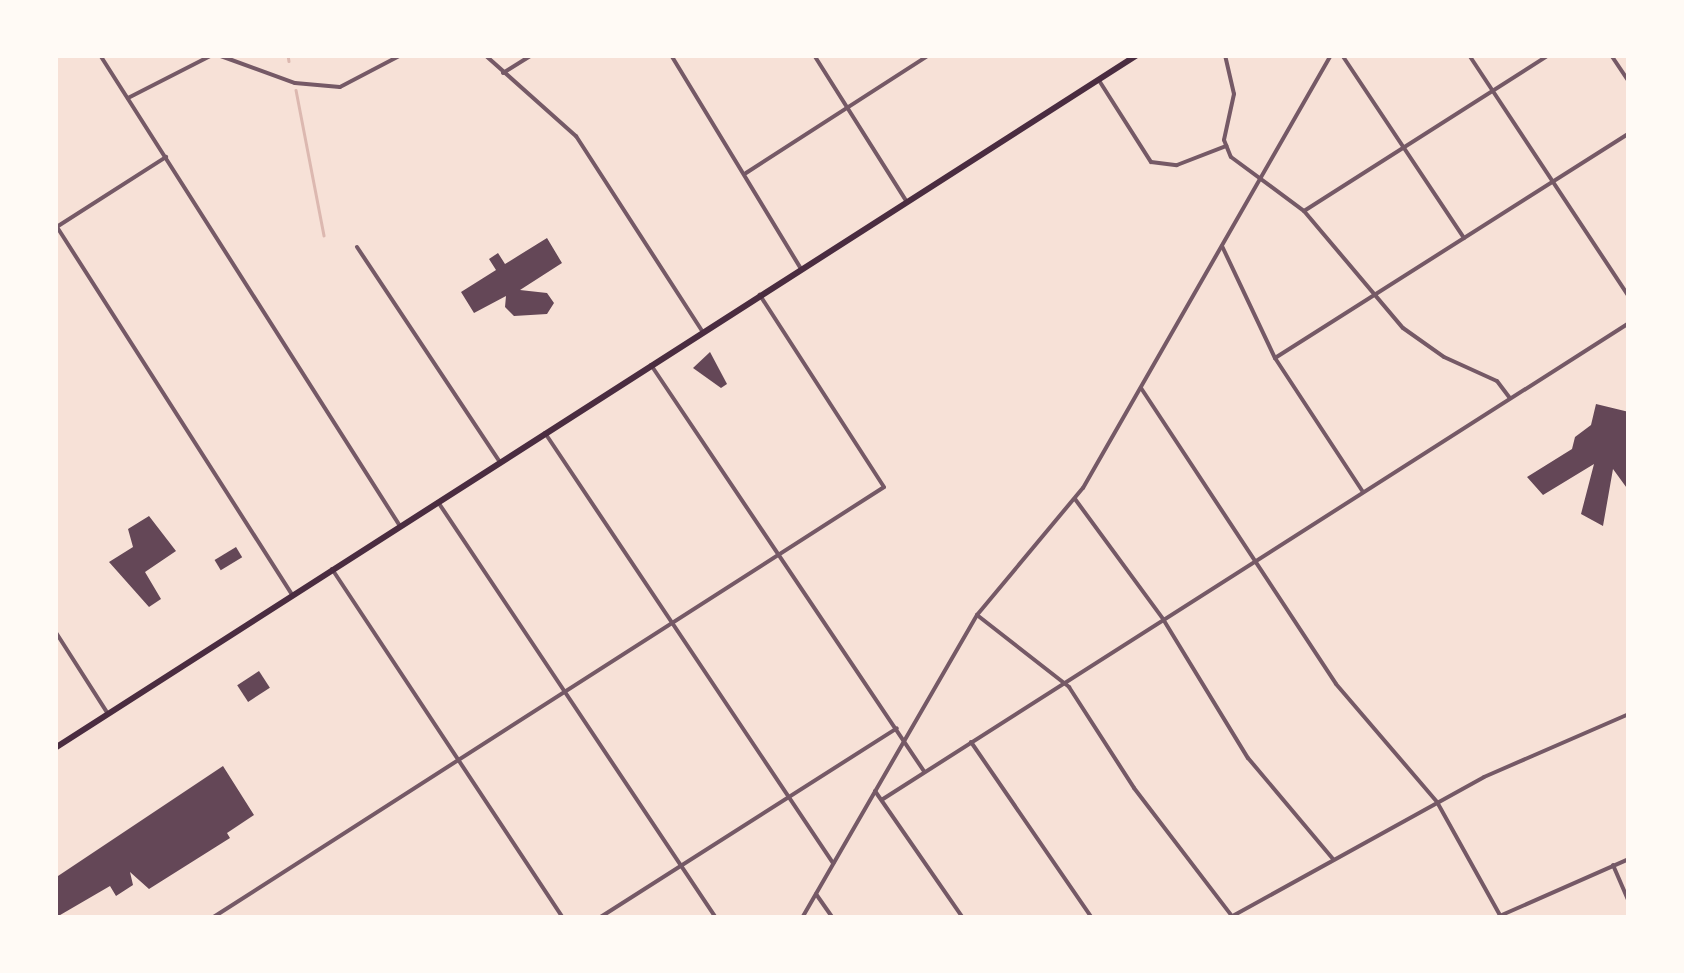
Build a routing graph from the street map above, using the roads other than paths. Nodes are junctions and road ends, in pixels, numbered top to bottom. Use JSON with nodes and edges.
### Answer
{"nodes":[{"id":1,"x":100,"y":55,"type":"edge"},
{"id":2,"x":215,"y":55,"type":"edge"},
{"id":3,"x":401,"y":55,"type":"edge"},
{"id":4,"x":485,"y":55,"type":"edge"},
{"id":5,"x":532,"y":55,"type":"edge"},
{"id":6,"x":671,"y":55,"type":"edge"},
{"id":7,"x":814,"y":55,"type":"edge"},
{"id":8,"x":930,"y":55,"type":"edge"},
{"id":9,"x":1137,"y":55,"type":"edge"},
{"id":10,"x":1225,"y":55,"type":"edge"},
{"id":11,"x":1331,"y":55,"type":"edge"},
{"id":12,"x":1342,"y":55,"type":"edge"},
{"id":13,"x":1469,"y":55,"type":"edge"},
{"id":14,"x":1549,"y":55,"type":"edge"},
{"id":15,"x":1611,"y":55,"type":"edge"},
{"id":16,"x":503,"y":74,"type":"junction"},
{"id":17,"x":1099,"y":80,"type":"junction"},
{"id":18,"x":1629,"y":82,"type":"edge"},
{"id":19,"x":1493,"y":90,"type":"junction"},
{"id":20,"x":128,"y":98,"type":"junction"},
{"id":21,"x":847,"y":108,"type":"junction"},
{"id":22,"x":1629,"y":133,"type":"edge"},
{"id":23,"x":1226,"y":146,"type":"junction"},
{"id":24,"x":1403,"y":148,"type":"junction"},
{"id":25,"x":166,"y":157,"type":"junction"},
{"id":26,"x":746,"y":173,"type":"junction"},
{"id":27,"x":1262,"y":176,"type":"junction"},
{"id":28,"x":1553,"y":182,"type":"junction"},
{"id":29,"x":907,"y":202,"type":"junction"},
{"id":30,"x":1304,"y":211,"type":"junction"},
{"id":31,"x":56,"y":228,"type":"edge"},
{"id":32,"x":1464,"y":238,"type":"junction"},
{"id":33,"x":357,"y":246,"type":"dead end"},
{"id":34,"x":1222,"y":246,"type":"junction"},
{"id":35,"x":801,"y":269,"type":"junction"},
{"id":36,"x":760,"y":295,"type":"junction"},
{"id":37,"x":1629,"y":296,"type":"edge"},
{"id":38,"x":1372,"y":297,"type":"junction"},
{"id":39,"x":1629,"y":323,"type":"edge"},
{"id":40,"x":702,"y":332,"type":"junction"},
{"id":41,"x":1275,"y":358,"type":"junction"},
{"id":42,"x":651,"y":365,"type":"junction"},
{"id":43,"x":1141,"y":388,"type":"junction"},
{"id":44,"x":1510,"y":398,"type":"junction"},
{"id":45,"x":545,"y":433,"type":"junction"},
{"id":46,"x":500,"y":462,"type":"junction"},
{"id":47,"x":1363,"y":492,"type":"junction"},
{"id":48,"x":1075,"y":500,"type":"junction"},
{"id":49,"x":438,"y":502,"type":"junction"},
{"id":50,"x":400,"y":526,"type":"junction"},
{"id":51,"x":780,"y":553,"type":"junction"},
{"id":52,"x":1255,"y":560,"type":"junction"},
{"id":53,"x":332,"y":569,"type":"junction"},
{"id":54,"x":293,"y":595,"type":"junction"},
{"id":55,"x":977,"y":615,"type":"junction"},
{"id":56,"x":1163,"y":619,"type":"junction"},
{"id":57,"x":672,"y":623,"type":"junction"},
{"id":58,"x":55,"y":631,"type":"edge"},
{"id":59,"x":1064,"y":682,"type":"junction"},
{"id":60,"x":566,"y":692,"type":"junction"},
{"id":61,"x":108,"y":714,"type":"junction"},
{"id":62,"x":1629,"y":714,"type":"edge"},
{"id":63,"x":896,"y":728,"type":"junction"},
{"id":64,"x":904,"y":739,"type":"junction"},
{"id":65,"x":971,"y":742,"type":"junction"},
{"id":66,"x":55,"y":748,"type":"edge"},
{"id":67,"x":458,"y":760,"type":"junction"},
{"id":68,"x":925,"y":772,"type":"junction"},
{"id":69,"x":875,"y":791,"type":"junction"},
{"id":70,"x":788,"y":797,"type":"junction"},
{"id":71,"x":883,"y":799,"type":"junction"},
{"id":72,"x":1437,"y":802,"type":"junction"},
{"id":73,"x":1334,"y":859,"type":"junction"},
{"id":74,"x":1629,"y":859,"type":"edge"},
{"id":75,"x":833,"y":863,"type":"junction"},
{"id":76,"x":1613,"y":864,"type":"junction"},
{"id":77,"x":681,"y":866,"type":"junction"},
{"id":78,"x":816,"y":894,"type":"junction"},
{"id":79,"x":1629,"y":902,"type":"edge"},
{"id":80,"x":1231,"y":917,"type":"edge"},
{"id":81,"x":1498,"y":917,"type":"edge"},
{"id":82,"x":212,"y":918,"type":"edge"},
{"id":83,"x":563,"y":918,"type":"edge"},
{"id":84,"x":599,"y":918,"type":"edge"},
{"id":85,"x":716,"y":918,"type":"edge"},
{"id":86,"x":802,"y":918,"type":"edge"},
{"id":87,"x":833,"y":918,"type":"edge"},
{"id":88,"x":963,"y":918,"type":"edge"},
{"id":89,"x":1092,"y":918,"type":"edge"}],
"edges":[{"from":1,"to":20,"type":"street"},
{"from":2,"to":3,"type":"street"},
{"from":2,"to":20,"type":"street"},
{"from":4,"to":16,"type":"street"},
{"from":5,"to":16,"type":"street"},
{"from":6,"to":26,"type":"street"},
{"from":7,"to":21,"type":"street"},
{"from":8,"to":21,"type":"street"},
{"from":9,"to":17,"type":"highway"},
{"from":10,"to":23,"type":"street"},
{"from":11,"to":27,"type":"street"},
{"from":12,"to":24,"type":"street"},
{"from":13,"to":19,"type":"street"},
{"from":14,"to":19,"type":"street"},
{"from":15,"to":18,"type":"street"},
{"from":16,"to":40,"type":"street"},
{"from":17,"to":23,"type":"street"},
{"from":17,"to":29,"type":"highway"},
{"from":19,"to":24,"type":"street"},
{"from":19,"to":28,"type":"street"},
{"from":20,"to":25,"type":"street"},
{"from":21,"to":26,"type":"street"},
{"from":21,"to":29,"type":"street"},
{"from":22,"to":28,"type":"street"},
{"from":23,"to":27,"type":"street"},
{"from":24,"to":30,"type":"street"},
{"from":24,"to":32,"type":"street"},
{"from":25,"to":31,"type":"street"},
{"from":25,"to":50,"type":"street"},
{"from":26,"to":35,"type":"street"},
{"from":27,"to":30,"type":"street"},
{"from":27,"to":34,"type":"street"},
{"from":28,"to":32,"type":"street"},
{"from":28,"to":37,"type":"street"},
{"from":29,"to":35,"type":"highway"},
{"from":30,"to":38,"type":"street"},
{"from":31,"to":54,"type":"street"},
{"from":32,"to":38,"type":"street"},
{"from":33,"to":46,"type":"street"},
{"from":34,"to":41,"type":"street"},
{"from":34,"to":43,"type":"street"},
{"from":35,"to":36,"type":"highway"},
{"from":36,"to":40,"type":"highway"},
{"from":36,"to":51,"type":"street"},
{"from":38,"to":41,"type":"street"},
{"from":38,"to":44,"type":"street"},
{"from":39,"to":44,"type":"street"},
{"from":40,"to":42,"type":"highway"},
{"from":41,"to":47,"type":"street"},
{"from":42,"to":45,"type":"highway"},
{"from":42,"to":51,"type":"street"},
{"from":43,"to":48,"type":"street"},
{"from":43,"to":52,"type":"street"},
{"from":44,"to":47,"type":"street"},
{"from":45,"to":46,"type":"highway"},
{"from":45,"to":57,"type":"street"},
{"from":46,"to":49,"type":"highway"},
{"from":47,"to":52,"type":"street"},
{"from":48,"to":55,"type":"street"},
{"from":48,"to":56,"type":"street"},
{"from":49,"to":50,"type":"highway"},
{"from":49,"to":60,"type":"street"},
{"from":50,"to":53,"type":"highway"},
{"from":51,"to":57,"type":"street"},
{"from":51,"to":63,"type":"street"},
{"from":52,"to":56,"type":"street"},
{"from":52,"to":72,"type":"street"},
{"from":53,"to":54,"type":"highway"},
{"from":53,"to":67,"type":"street"},
{"from":54,"to":61,"type":"highway"},
{"from":55,"to":59,"type":"street"},
{"from":55,"to":64,"type":"street"},
{"from":56,"to":59,"type":"street"},
{"from":56,"to":73,"type":"street"},
{"from":57,"to":60,"type":"street"},
{"from":57,"to":70,"type":"street"},
{"from":58,"to":61,"type":"street"},
{"from":59,"to":65,"type":"street"},
{"from":59,"to":80,"type":"street"},
{"from":60,"to":67,"type":"street"},
{"from":60,"to":77,"type":"street"},
{"from":61,"to":66,"type":"highway"},
{"from":62,"to":72,"type":"street"},
{"from":63,"to":64,"type":"street"},
{"from":63,"to":70,"type":"street"},
{"from":64,"to":68,"type":"street"},
{"from":64,"to":69,"type":"street"},
{"from":65,"to":68,"type":"street"},
{"from":65,"to":89,"type":"street"},
{"from":67,"to":82,"type":"street"},
{"from":67,"to":83,"type":"street"},
{"from":68,"to":71,"type":"street"},
{"from":69,"to":71,"type":"street"},
{"from":69,"to":75,"type":"street"},
{"from":70,"to":75,"type":"street"},
{"from":70,"to":77,"type":"street"},
{"from":71,"to":88,"type":"street"},
{"from":72,"to":73,"type":"street"},
{"from":72,"to":81,"type":"street"},
{"from":73,"to":80,"type":"street"},
{"from":74,"to":76,"type":"street"},
{"from":75,"to":78,"type":"street"},
{"from":76,"to":79,"type":"street"},
{"from":76,"to":81,"type":"street"},
{"from":77,"to":84,"type":"street"},
{"from":77,"to":85,"type":"street"},
{"from":78,"to":86,"type":"street"},
{"from":78,"to":87,"type":"street"}]}
